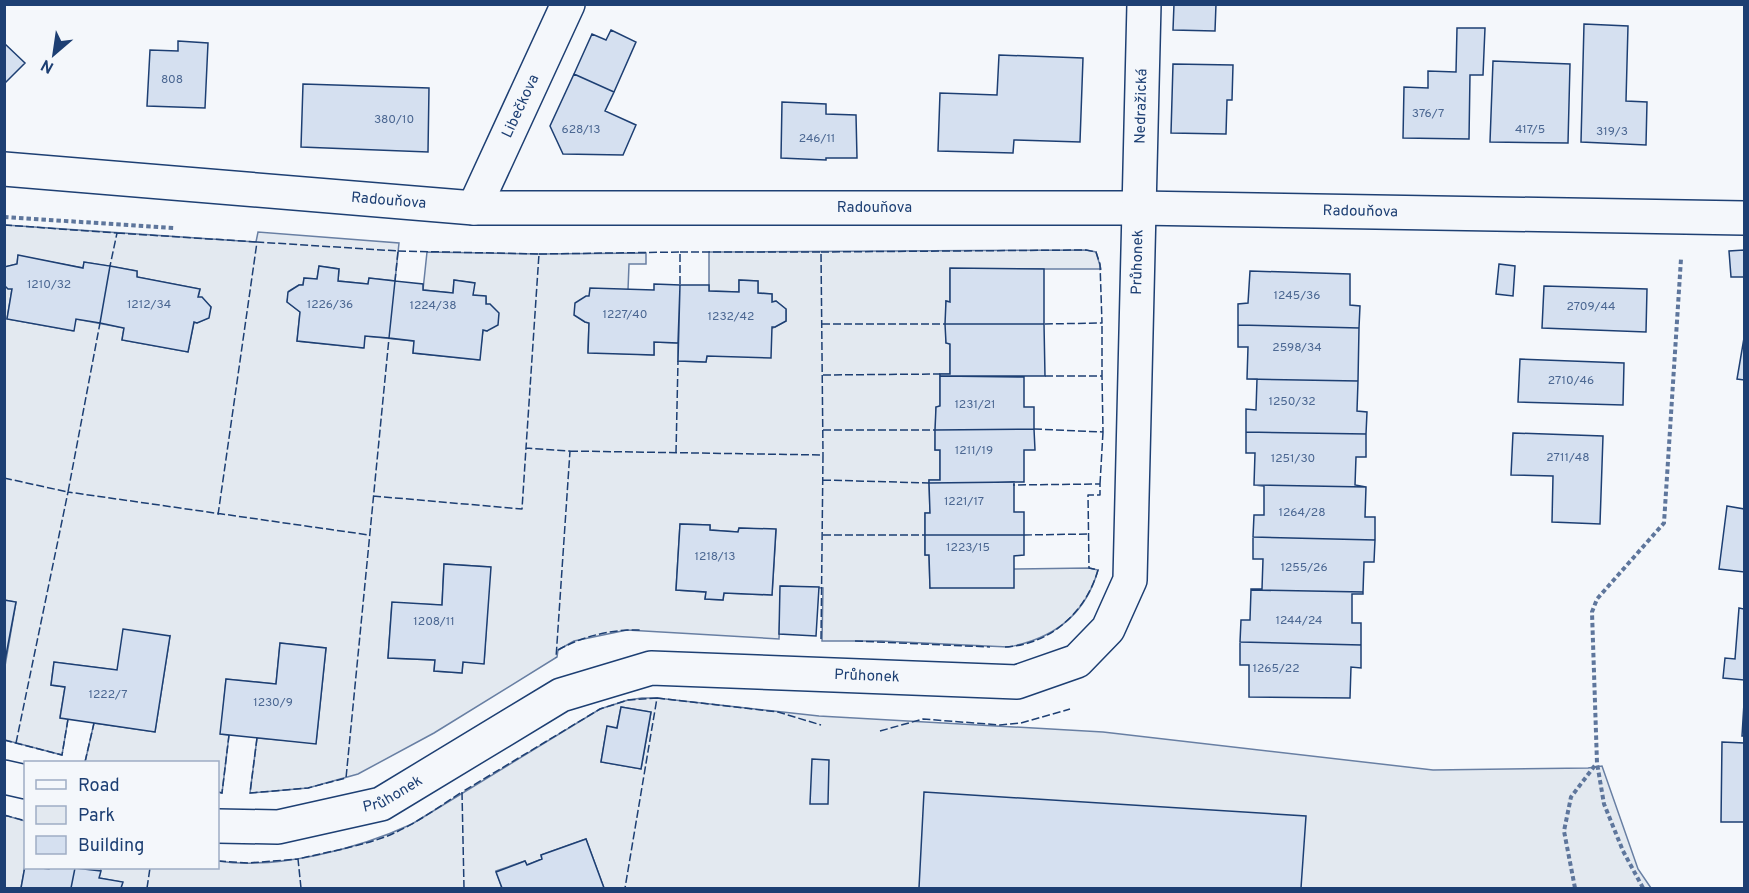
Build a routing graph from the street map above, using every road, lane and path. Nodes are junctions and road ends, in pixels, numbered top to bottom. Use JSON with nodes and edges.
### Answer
{"nodes":[{"id":1,"x":568,"y":4,"type":"edge"},
{"id":2,"x":1144,"y":4,"type":"edge"},
{"id":3,"x":4,"y":169,"type":"edge"},
{"id":4,"x":474,"y":208,"type":"junction"},
{"id":5,"x":1138,"y":208,"type":"junction"},
{"id":6,"x":1684,"y":216,"type":"junction"},
{"id":7,"x":4,"y":217,"type":"edge"},
{"id":8,"x":1744,"y":218,"type":"edge"},
{"id":9,"x":180,"y":228,"type":"dead end"},
{"id":10,"x":1597,"y":763,"type":"junction"},
{"id":11,"x":4,"y":777,"type":"edge"},
{"id":12,"x":24,"y":782,"type":"edge"},
{"id":13,"x":219,"y":826,"type":"edge"},
{"id":14,"x":1575,"y":888,"type":"edge"},
{"id":15,"x":1643,"y":888,"type":"edge"}],
"edges":[{"from":1,"to":4,"type":"street","name":"Libečkova"},
{"from":2,"to":5,"type":"street","name":"Nedražická"},
{"from":3,"to":4,"type":"street","name":"Radouňova"},
{"from":4,"to":5,"type":"street","name":"Radouňova"},
{"from":5,"to":6,"type":"street","name":"Radouňova"},
{"from":5,"to":13,"type":"street","name":"Průhonek"},
{"from":6,"to":8,"type":"street","name":"Radouňova"},
{"from":6,"to":10,"type":"path"},
{"from":7,"to":9,"type":"path"},
{"from":10,"to":14,"type":"path"},
{"from":10,"to":15,"type":"path"},
{"from":11,"to":12,"type":"street"}]}
